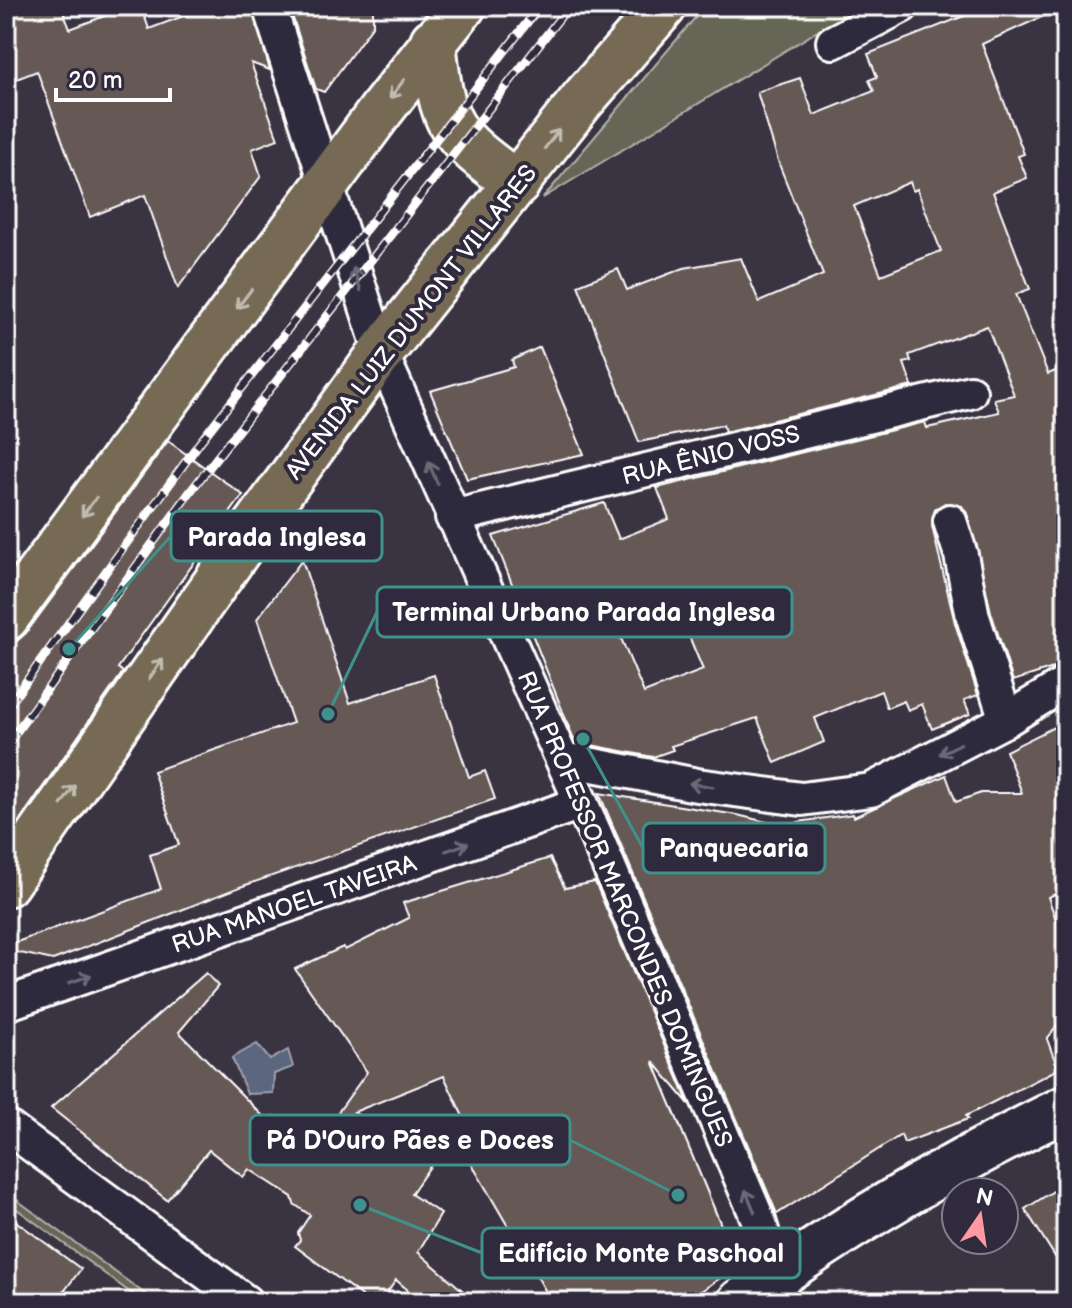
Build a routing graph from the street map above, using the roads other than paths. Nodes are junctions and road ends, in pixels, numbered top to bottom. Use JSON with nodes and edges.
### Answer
{"nodes":[{"id":1,"x":269,"y":6,"type":"edge"},
{"id":2,"x":463,"y":6,"type":"edge"},
{"id":3,"x":664,"y":6,"type":"edge"},
{"id":4,"x":902,"y":6,"type":"edge"},
{"id":5,"x":433,"y":41,"type":"junction"},
{"id":6,"x":833,"y":42,"type":"dead end"},
{"id":7,"x":517,"y":184,"type":"junction"},
{"id":8,"x":327,"y":188,"type":"junction"},
{"id":9,"x":381,"y":353,"type":"junction"},
{"id":10,"x":970,"y":392,"type":"dead end"},
{"id":11,"x":452,"y":517,"type":"junction"},
{"id":12,"x":950,"y":521,"type":"dead end"},
{"id":13,"x":6,"y":618,"type":"edge"},
{"id":14,"x":1066,"y":683,"type":"edge"},
{"id":15,"x":1006,"y":720,"type":"junction"},
{"id":16,"x":562,"y":759,"type":"junction"},
{"id":17,"x":581,"y":803,"type":"junction"},
{"id":18,"x":6,"y":884,"type":"edge"},
{"id":19,"x":6,"y":1004,"type":"edge"},
{"id":20,"x":1066,"y":1108,"type":"edge"},
{"id":21,"x":6,"y":1126,"type":"edge"},
{"id":22,"x":775,"y":1275,"type":"junction"},
{"id":23,"x":246,"y":1302,"type":"edge"},
{"id":24,"x":740,"y":1302,"type":"edge"}],
"edges":[{"from":1,"to":8,"type":"street","name":"RUA PROFESSOR MARCONDES DOMINGUES"},
{"from":2,"to":5,"type":"main road"},
{"from":7,"to":3,"type":"main road","name":"AVENIDA LUIZ DUMONT VILLARES","one_way":true},
{"from":4,"to":6,"type":"street"},
{"from":5,"to":7,"type":"main road"},
{"from":5,"to":8,"type":"main road","one_way":true},
{"from":7,"to":9,"type":"main road","name":"AVENIDA LUIZ DUMONT VILLARES"},
{"from":9,"to":8,"type":"street","name":"RUA PROFESSOR MARCONDES DOMINGUES","one_way":true},
{"from":8,"to":13,"type":"main road","one_way":true},
{"from":11,"to":9,"type":"street","name":"RUA PROFESSOR MARCONDES DOMINGUES","one_way":true},
{"from":18,"to":9,"type":"main road","name":"AVENIDA LUIZ DUMONT VILLARES","one_way":true},
{"from":10,"to":11,"type":"street","name":"RUA ÊNIO VOSS"},
{"from":11,"to":16,"type":"street","name":"RUA PROFESSOR MARCONDES DOMINGUES"},
{"from":12,"to":15,"type":"street"},
{"from":14,"to":15,"type":"street"},
{"from":15,"to":16,"type":"street","one_way":true},
{"from":16,"to":17,"type":"street","name":"RUA PROFESSOR MARCONDES DOMINGUES"},
{"from":19,"to":17,"type":"street","name":"RUA MANOEL TAVEIRA","one_way":true},
{"from":22,"to":17,"type":"street","name":"RUA PROFESSOR MARCONDES DOMINGUES","one_way":true},
{"from":20,"to":22,"type":"main road"},
{"from":21,"to":23,"type":"street"},
{"from":22,"to":24,"type":"main road"}]}
